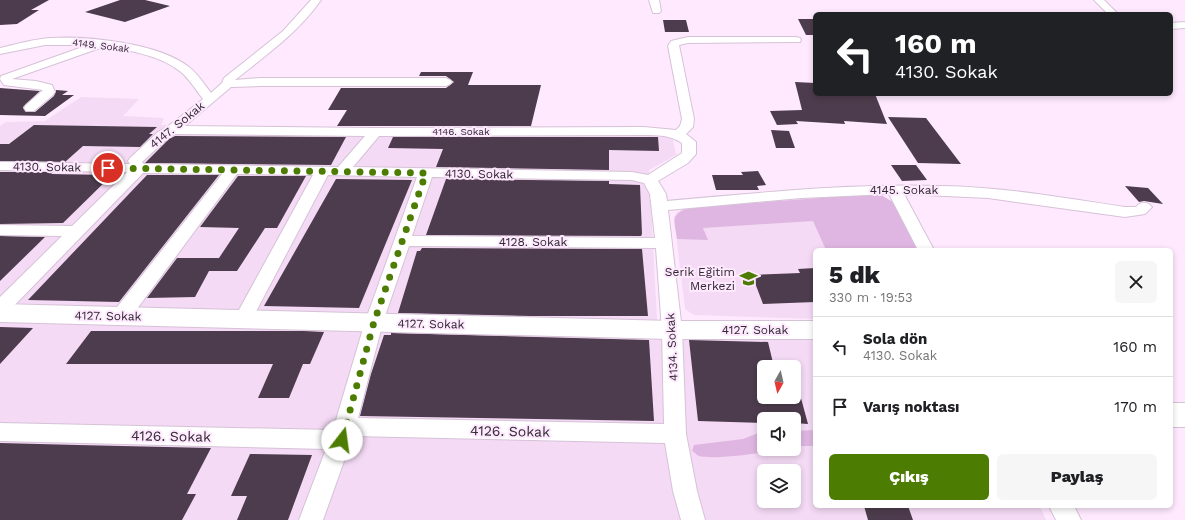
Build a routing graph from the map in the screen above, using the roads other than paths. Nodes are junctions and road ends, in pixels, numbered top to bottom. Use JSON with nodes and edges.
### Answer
{"nodes":[{"id":1,"x":316,"y":0,"type":"edge"},
{"id":2,"x":654,"y":0,"type":"edge"},
{"id":3,"x":1099,"y":0,"type":"edge"},
{"id":4,"x":656,"y":11,"type":"dead end"},
{"id":5,"x":1111,"y":12,"type":"edge"},
{"id":6,"x":1173,"y":26,"type":"edge"},
{"id":7,"x":1185,"y":26,"type":"edge"},
{"id":8,"x":796,"y":40,"type":"dead end"},
{"id":9,"x":103,"y":44,"type":"junction"},
{"id":10,"x":0,"y":51,"type":"edge"},
{"id":11,"x":446,"y":82,"type":"dead end"},
{"id":12,"x":228,"y":84,"type":"junction"},
{"id":13,"x":209,"y":99,"type":"junction"},
{"id":14,"x":30,"y":108,"type":"dead end"},
{"id":15,"x":172,"y":130,"type":"junction"},
{"id":16,"x":375,"y":132,"type":"junction"},
{"id":17,"x":679,"y":134,"type":"junction"},
{"id":18,"x":0,"y":166,"type":"edge"},
{"id":19,"x":139,"y":168,"type":"junction"},
{"id":20,"x":233,"y":169,"type":"junction"},
{"id":21,"x":323,"y":171,"type":"junction"},
{"id":22,"x":342,"y":171,"type":"junction"},
{"id":23,"x":426,"y":173,"type":"junction"},
{"id":24,"x":648,"y":179,"type":"junction"},
{"id":25,"x":894,"y":189,"type":"junction"},
{"id":26,"x":660,"y":206,"type":"junction"},
{"id":27,"x":1144,"y":207,"type":"dead end"},
{"id":28,"x":0,"y":230,"type":"edge"},
{"id":29,"x":78,"y":231,"type":"junction"},
{"id":30,"x":402,"y":241,"type":"junction"},
{"id":31,"x":664,"y":243,"type":"junction"},
{"id":32,"x":925,"y":248,"type":"edge"},
{"id":33,"x":0,"y":308,"type":"edge"},
{"id":34,"x":0,"y":314,"type":"edge"},
{"id":35,"x":121,"y":316,"type":"junction"},
{"id":36,"x":243,"y":319,"type":"junction"},
{"id":37,"x":374,"y":322,"type":"junction"},
{"id":38,"x":672,"y":330,"type":"junction"},
{"id":39,"x":813,"y":330,"type":"edge"},
{"id":40,"x":1173,"y":415,"type":"edge"},
{"id":41,"x":1185,"y":415,"type":"edge"},
{"id":42,"x":0,"y":432,"type":"edge"},
{"id":43,"x":343,"y":433,"type":"junction"},
{"id":44,"x":675,"y":434,"type":"junction"},
{"id":45,"x":1062,"y":508,"type":"edge"},
{"id":46,"x":311,"y":520,"type":"edge"},
{"id":47,"x":693,"y":520,"type":"edge"},
{"id":48,"x":1069,"y":520,"type":"edge"}],
"edges":[{"from":1,"to":12,"type":"street","name":"4147. Sokak"},
{"from":2,"to":4,"type":"street"},
{"from":3,"to":5,"type":"street"},
{"from":6,"to":7,"type":"street"},
{"from":8,"to":17,"type":"street"},
{"from":9,"to":10,"type":"street","name":"4149. Sokak"},
{"from":9,"to":13,"type":"street","name":"4149. Sokak"},
{"from":9,"to":14,"type":"street"},
{"from":11,"to":12,"type":"street"},
{"from":12,"to":13,"type":"street","name":"4147. Sokak"},
{"from":13,"to":15,"type":"street","name":"4147. Sokak"},
{"from":15,"to":16,"type":"street","name":"4146. Sokak"},
{"from":15,"to":19,"type":"street","name":"4147. Sokak"},
{"from":16,"to":17,"type":"street","name":"4146. Sokak"},
{"from":16,"to":22,"type":"street"},
{"from":17,"to":24,"type":"street"},
{"from":18,"to":19,"type":"street","name":"4130. Sokak"},
{"from":19,"to":20,"type":"street","name":"4130. Sokak"},
{"from":19,"to":29,"type":"street","name":"4147. Sokak"},
{"from":20,"to":21,"type":"street","name":"4130. Sokak"},
{"from":20,"to":35,"type":"street"},
{"from":21,"to":22,"type":"street","name":"4130. Sokak"},
{"from":21,"to":36,"type":"street"},
{"from":22,"to":23,"type":"street","name":"4130. Sokak"},
{"from":23,"to":24,"type":"street","name":"4130. Sokak"},
{"from":23,"to":30,"type":"street"},
{"from":24,"to":26,"type":"street","name":"4134. Sokak"},
{"from":25,"to":26,"type":"street","name":"4145. Sokak"},
{"from":25,"to":27,"type":"street","name":"4145. Sokak"},
{"from":25,"to":32,"type":"street"},
{"from":26,"to":31,"type":"street","name":"4134. Sokak"},
{"from":28,"to":29,"type":"street"},
{"from":29,"to":33,"type":"street","name":"4147. Sokak"},
{"from":30,"to":31,"type":"street","name":"4128. Sokak"},
{"from":30,"to":37,"type":"street"},
{"from":31,"to":38,"type":"street","name":"4134. Sokak"},
{"from":34,"to":35,"type":"street","name":"4127. Sokak"},
{"from":35,"to":36,"type":"street","name":"4127. Sokak"},
{"from":36,"to":37,"type":"street","name":"4127. Sokak"},
{"from":37,"to":38,"type":"street","name":"4127. Sokak"},
{"from":37,"to":43,"type":"street"},
{"from":38,"to":39,"type":"street","name":"4127. Sokak"},
{"from":38,"to":44,"type":"street","name":"4134. Sokak"},
{"from":40,"to":41,"type":"street"},
{"from":42,"to":43,"type":"street","name":"4126. Sokak"},
{"from":43,"to":44,"type":"street","name":"4126. Sokak"},
{"from":43,"to":46,"type":"street"},
{"from":44,"to":47,"type":"street","name":"4134. Sokak"},
{"from":45,"to":48,"type":"street"}]}
